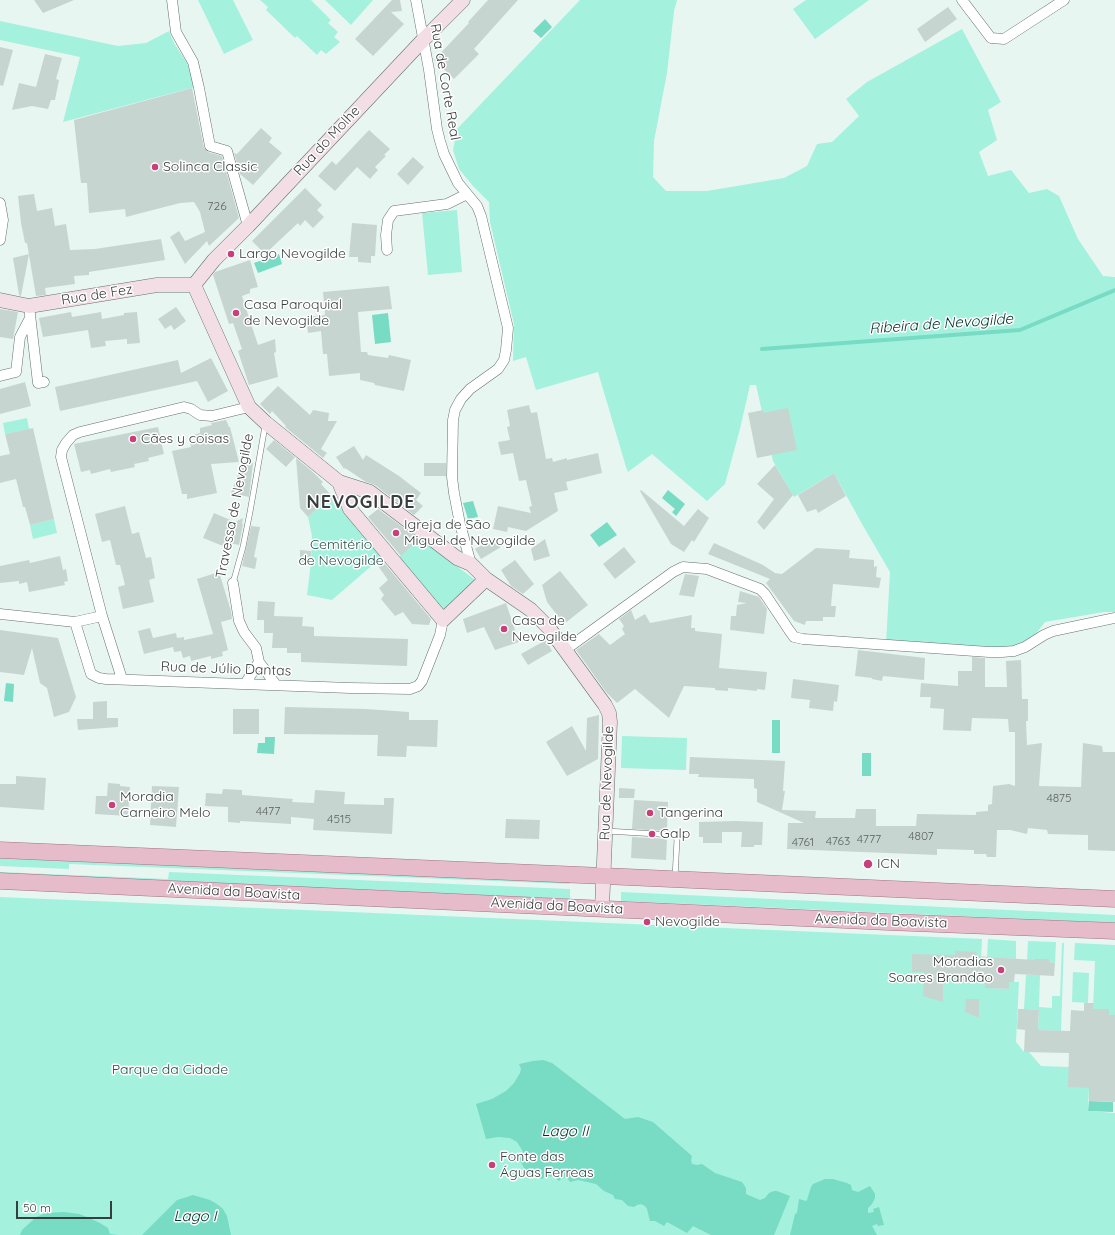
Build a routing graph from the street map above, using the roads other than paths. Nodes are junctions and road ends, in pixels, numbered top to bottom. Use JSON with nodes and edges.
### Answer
{"nodes":[{"id":1,"x":173,"y":0,"type":"edge"},
{"id":2,"x":416,"y":0,"type":"edge"},
{"id":3,"x":463,"y":0,"type":"edge"},
{"id":4,"x":962,"y":0,"type":"edge"},
{"id":5,"x":1064,"y":0,"type":"edge"},
{"id":6,"x":424,"y":39,"type":"junction"},
{"id":7,"x":467,"y":194,"type":"junction"},
{"id":8,"x":0,"y":203,"type":"edge"},
{"id":9,"x":248,"y":226,"type":"junction"},
{"id":10,"x":0,"y":240,"type":"edge"},
{"id":11,"x":387,"y":250,"type":"dead end"},
{"id":12,"x":194,"y":285,"type":"junction"},
{"id":13,"x":0,"y":300,"type":"edge"},
{"id":14,"x":30,"y":312,"type":"junction"},
{"id":15,"x":0,"y":376,"type":"edge"},
{"id":16,"x":44,"y":382,"type":"dead end"},
{"id":17,"x":249,"y":407,"type":"junction"},
{"id":18,"x":266,"y":423,"type":"junction"},
{"id":19,"x":339,"y":482,"type":"junction"},
{"id":20,"x":471,"y":564,"type":"junction"},
{"id":21,"x":486,"y":579,"type":"junction"},
{"id":22,"x":233,"y":583,"type":"joint"},
{"id":23,"x":0,"y":614,"type":"edge"},
{"id":24,"x":102,"y":616,"type":"junction"},
{"id":25,"x":1115,"y":618,"type":"edge"},
{"id":26,"x":443,"y":620,"type":"junction"},
{"id":27,"x":75,"y":622,"type":"junction"},
{"id":28,"x":565,"y":650,"type":"junction"},
{"id":29,"x":258,"y":662,"type":"junction"},
{"id":30,"x":122,"y":679,"type":"junction"},
{"id":31,"x":245,"y":684,"type":"junction"},
{"id":32,"x":276,"y":685,"type":"junction"},
{"id":33,"x":605,"y":831,"type":"junction"},
{"id":34,"x":0,"y":850,"type":"edge"},
{"id":35,"x":604,"y":876,"type":"junction"},
{"id":36,"x":675,"y":880,"type":"junction"},
{"id":37,"x":0,"y":881,"type":"edge"},
{"id":38,"x":1115,"y":899,"type":"edge"},
{"id":39,"x":602,"y":908,"type":"junction"},
{"id":40,"x":1115,"y":931,"type":"edge"}],
"edges":[{"from":1,"to":9,"type":"street"},
{"from":2,"to":6,"type":"street","name":"Rua de Corte Real"},
{"from":3,"to":6,"type":"street","name":"Rua do Molhe"},
{"from":4,"to":5,"type":"street"},
{"from":6,"to":7,"type":"street","name":"Rua de Corte Real"},
{"from":6,"to":9,"type":"street","name":"Rua do Molhe"},
{"from":7,"to":11,"type":"street"},
{"from":7,"to":20,"type":"street","name":"Rua de Corte Real"},
{"from":8,"to":10,"type":"street"},
{"from":9,"to":12,"type":"street","name":"Rua do Molhe"},
{"from":12,"to":14,"type":"street","name":"Rua de Fez"},
{"from":12,"to":17,"type":"street"},
{"from":13,"to":14,"type":"street","name":"Rua de Fez"},
{"from":14,"to":15,"type":"street"},
{"from":14,"to":16,"type":"street"},
{"from":17,"to":18,"type":"street"},
{"from":17,"to":24,"type":"street"},
{"from":18,"to":19,"type":"street"},
{"from":18,"to":22,"type":"lane","name":"Travessa de Nevogilde"},
{"from":19,"to":20,"type":"street","name":"Rua de Nevogilde"},
{"from":19,"to":26,"type":"street"},
{"from":20,"to":21,"type":"street","name":"Rua de Nevogilde"},
{"from":21,"to":26,"type":"street"},
{"from":21,"to":28,"type":"street","name":"Rua de Nevogilde"},
{"from":22,"to":29,"type":"street","name":"Travessa de Nevogilde"},
{"from":23,"to":27,"type":"street"},
{"from":24,"to":27,"type":"street"},
{"from":24,"to":30,"type":"street"},
{"from":25,"to":28,"type":"street"},
{"from":26,"to":32,"type":"street","name":"Rua de Júlio Dantas"},
{"from":27,"to":30,"type":"street","name":"Rua de Júlio Dantas"},
{"from":28,"to":33,"type":"street","name":"Rua de Nevogilde"},
{"from":29,"to":31,"type":"street"},
{"from":29,"to":32,"type":"street","name":"Travessa de Nevogilde"},
{"from":30,"to":31,"type":"street","name":"Rua de Júlio Dantas"},
{"from":31,"to":32,"type":"street","name":"Rua de Júlio Dantas"},
{"from":33,"to":35,"type":"street","name":"Rua de Nevogilde"},
{"from":33,"to":36,"type":"lane"},
{"from":34,"to":35,"type":"main road"},
{"from":35,"to":36,"type":"main road"},
{"from":35,"to":39,"type":"street","name":"Rua de Nevogilde"},
{"from":36,"to":38,"type":"main road"},
{"from":37,"to":39,"type":"main road","name":"Avenida da Boavista"},
{"from":39,"to":40,"type":"main road","name":"Avenida da Boavista"}]}
